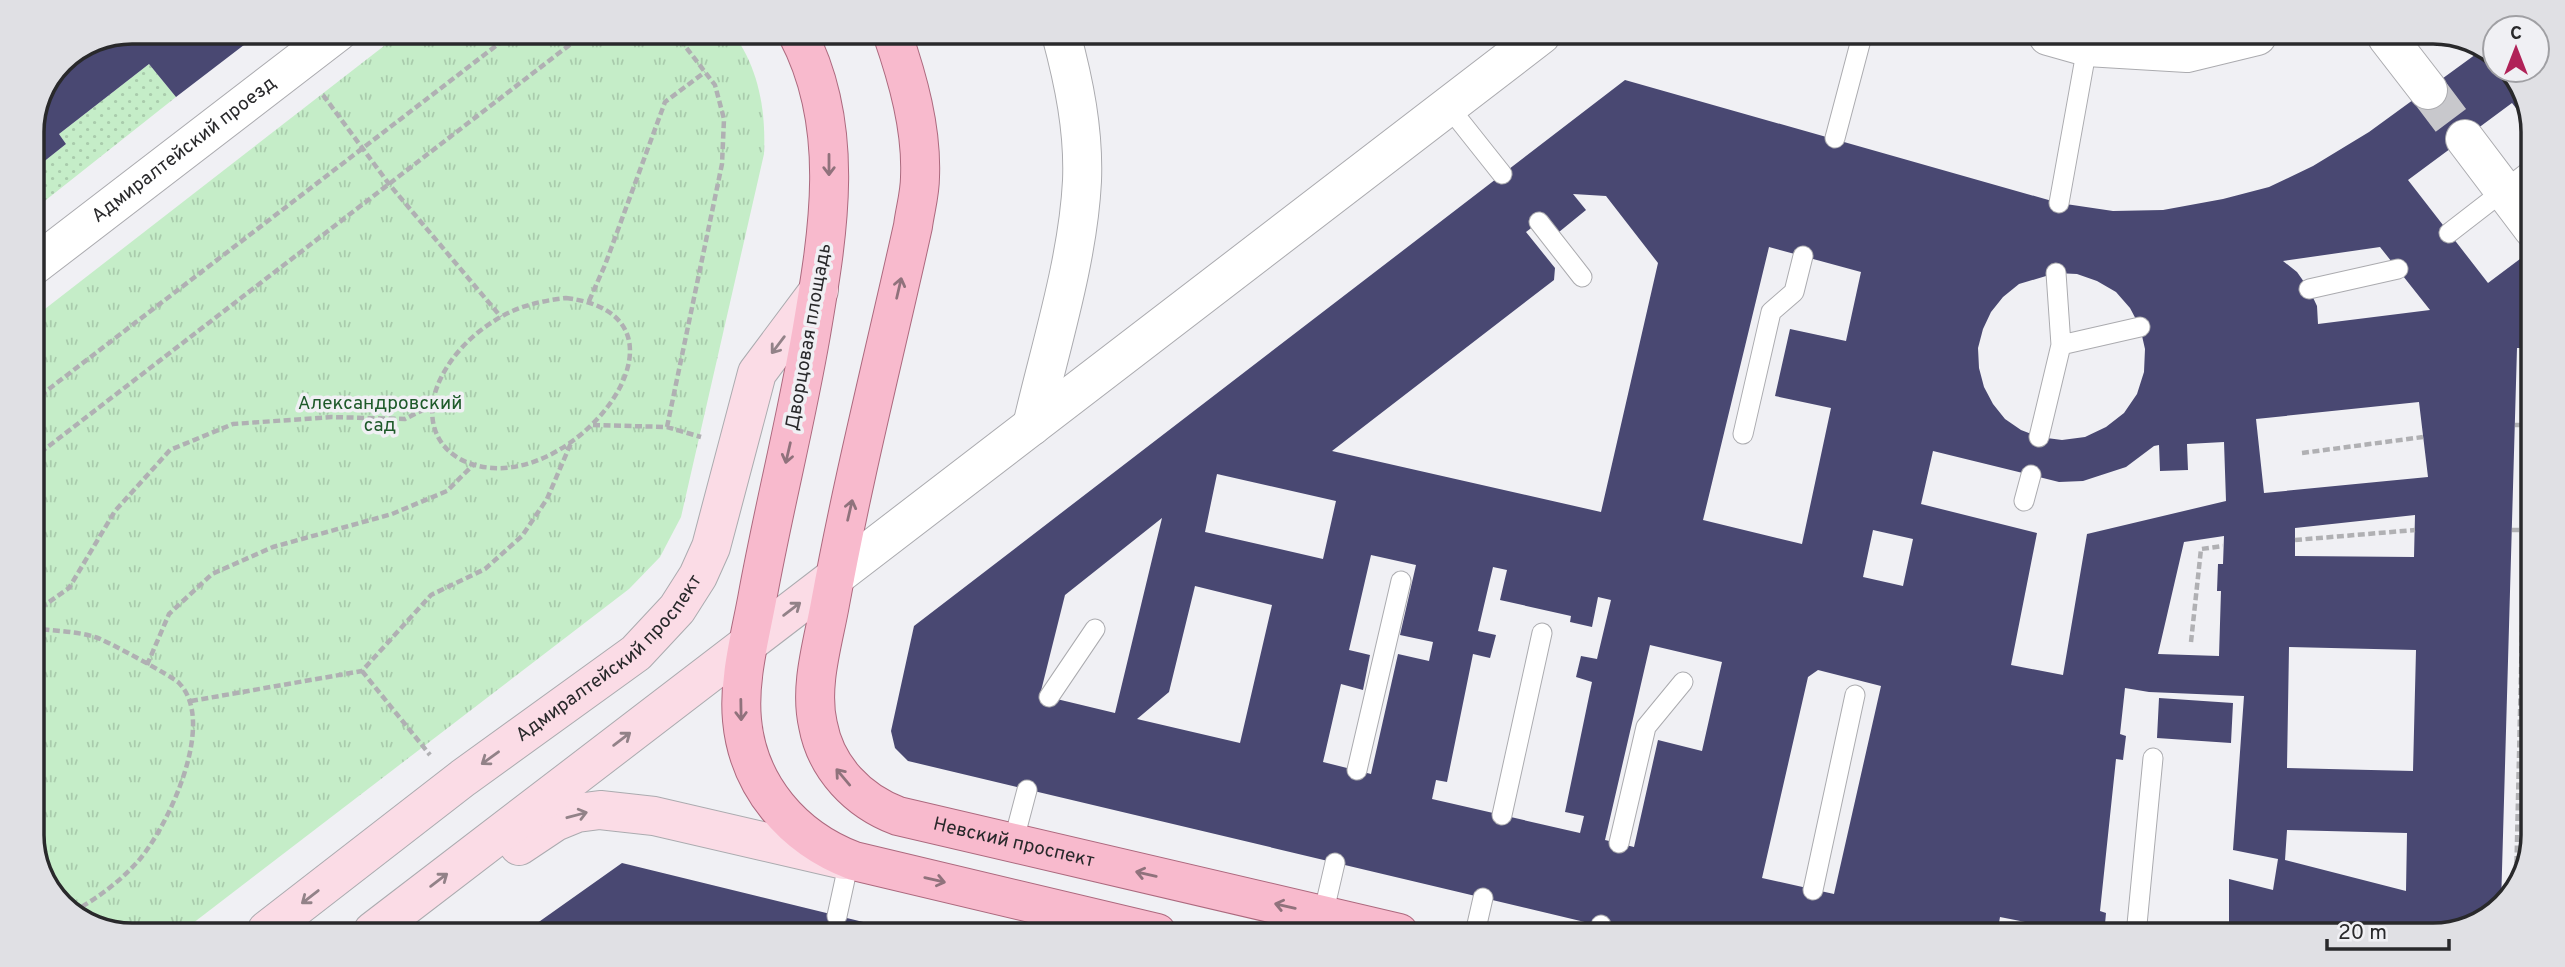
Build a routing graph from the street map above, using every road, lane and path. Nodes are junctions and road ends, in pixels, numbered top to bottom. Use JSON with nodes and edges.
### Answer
{"nodes":[{"id":1,"x":322,"y":44,"type":"edge"},
{"id":2,"x":498,"y":44,"type":"edge"},
{"id":3,"x":571,"y":44,"type":"edge"},
{"id":4,"x":683,"y":44,"type":"edge"},
{"id":5,"x":802,"y":44,"type":"edge"},
{"id":6,"x":896,"y":44,"type":"edge"},
{"id":7,"x":1064,"y":44,"type":"edge"},
{"id":8,"x":1529,"y":44,"type":"edge"},
{"id":9,"x":1860,"y":44,"type":"edge"},
{"id":10,"x":2076,"y":44,"type":"edge"},
{"id":11,"x":2224,"y":44,"type":"edge"},
{"id":12,"x":2392,"y":44,"type":"edge"},
{"id":13,"x":2087,"y":47,"type":"junction"},
{"id":14,"x":705,"y":72,"type":"junction"},
{"id":15,"x":2428,"y":90,"type":"tunnel mouth"},
{"id":16,"x":323,"y":95,"type":"dead end"},
{"id":17,"x":1448,"y":106,"type":"junction"},
{"id":18,"x":1835,"y":138,"type":"dead end"},
{"id":19,"x":2465,"y":139,"type":"tunnel mouth"},
{"id":20,"x":364,"y":148,"type":"junction"},
{"id":21,"x":1502,"y":174,"type":"dead end"},
{"id":22,"x":2518,"y":179,"type":"edge"},
{"id":23,"x":389,"y":184,"type":"junction"},
{"id":24,"x":2059,"y":203,"type":"dead end"},
{"id":25,"x":1539,"y":222,"type":"dead end"},
{"id":26,"x":2449,"y":233,"type":"dead end"},
{"id":27,"x":1803,"y":256,"type":"dead end"},
{"id":28,"x":44,"y":258,"type":"edge"},
{"id":29,"x":2398,"y":269,"type":"dead end"},
{"id":30,"x":2056,"y":273,"type":"dead end"},
{"id":31,"x":1582,"y":277,"type":"dead end"},
{"id":32,"x":2309,"y":289,"type":"dead end"},
{"id":33,"x":818,"y":290,"type":"junction"},
{"id":34,"x":589,"y":301,"type":"junction"},
{"id":35,"x":501,"y":317,"type":"junction"},
{"id":36,"x":2140,"y":327,"type":"dead end"},
{"id":37,"x":2061,"y":345,"type":"junction"},
{"id":38,"x":44,"y":393,"type":"edge"},
{"id":39,"x":433,"y":405,"type":"junction"},
{"id":40,"x":593,"y":425,"type":"junction"},
{"id":41,"x":2515,"y":425,"type":"dead end"},
{"id":42,"x":2521,"y":425,"type":"edge"},
{"id":43,"x":1032,"y":426,"type":"junction"},
{"id":44,"x":667,"y":427,"type":"junction"},
{"id":45,"x":1743,"y":434,"type":"dead end"},
{"id":46,"x":2039,"y":437,"type":"dead end"},
{"id":47,"x":2423,"y":437,"type":"dead end"},
{"id":48,"x":709,"y":439,"type":"dead end"},
{"id":49,"x":571,"y":443,"type":"junction"},
{"id":50,"x":44,"y":450,"type":"edge"},
{"id":51,"x":2302,"y":453,"type":"dead end"},
{"id":52,"x":473,"y":465,"type":"junction"},
{"id":53,"x":2031,"y":475,"type":"dead end"},
{"id":54,"x":2024,"y":501,"type":"dead end"},
{"id":55,"x":2415,"y":530,"type":"dead end"},
{"id":56,"x":2512,"y":530,"type":"dead end"},
{"id":57,"x":2521,"y":530,"type":"edge"},
{"id":58,"x":2295,"y":540,"type":"dead end"},
{"id":59,"x":2223,"y":546,"type":"dead end"},
{"id":60,"x":835,"y":576,"type":"junction"},
{"id":61,"x":1401,"y":581,"type":"dead end"},
{"id":62,"x":44,"y":606,"type":"edge"},
{"id":63,"x":1095,"y":629,"type":"dead end"},
{"id":64,"x":44,"y":630,"type":"edge"},
{"id":65,"x":1542,"y":633,"type":"dead end"},
{"id":66,"x":749,"y":642,"type":"junction"},
{"id":67,"x":2191,"y":642,"type":"dead end"},
{"id":68,"x":147,"y":665,"type":"junction"},
{"id":69,"x":362,"y":671,"type":"junction"},
{"id":70,"x":1683,"y":681,"type":"dead end"},
{"id":71,"x":2521,"y":687,"type":"edge"},
{"id":72,"x":1855,"y":695,"type":"dead end"},
{"id":73,"x":1049,"y":697,"type":"dead end"},
{"id":74,"x":191,"y":701,"type":"junction"},
{"id":75,"x":431,"y":756,"type":"dead end"},
{"id":76,"x":2153,"y":758,"type":"dead end"},
{"id":77,"x":1357,"y":770,"type":"dead end"},
{"id":78,"x":1027,"y":790,"type":"dead end"},
{"id":79,"x":1502,"y":815,"type":"dead end"},
{"id":80,"x":1013,"y":844,"type":"junction"},
{"id":81,"x":1619,"y":844,"type":"dead end"},
{"id":82,"x":471,"y":856,"type":"junction"},
{"id":83,"x":859,"y":863,"type":"junction"},
{"id":84,"x":1335,"y":863,"type":"dead end"},
{"id":85,"x":2516,"y":865,"type":"edge"},
{"id":86,"x":1813,"y":890,"type":"dead end"},
{"id":87,"x":1483,"y":898,"type":"dead end"},
{"id":88,"x":82,"y":907,"type":"edge"},
{"id":89,"x":1323,"y":915,"type":"junction"},
{"id":90,"x":836,"y":916,"type":"dead end"},
{"id":91,"x":276,"y":923,"type":"edge"},
{"id":92,"x":383,"y":923,"type":"edge"},
{"id":93,"x":1114,"y":923,"type":"edge"},
{"id":94,"x":1357,"y":923,"type":"edge"},
{"id":95,"x":1477,"y":923,"type":"edge"},
{"id":96,"x":2137,"y":923,"type":"edge"}],
"edges":[{"from":1,"to":28,"type":"street","name":"Адмиралтейский проезд"},
{"from":2,"to":20,"type":"path"},
{"from":3,"to":23,"type":"path"},
{"from":4,"to":14,"type":"path"},
{"from":5,"to":33,"type":"main road","name":"Дворцовая площадь","one_way":true},
{"from":60,"to":6,"type":"main road","one_way":true},
{"from":7,"to":43,"type":"street"},
{"from":8,"to":17,"type":"street"},
{"from":9,"to":18,"type":"lane"},
{"from":10,"to":13,"type":"street"},
{"from":11,"to":13,"type":"street"},
{"from":12,"to":15,"type":"street"},
{"from":13,"to":24,"type":"lane"},
{"from":14,"to":34,"type":"path"},
{"from":14,"to":44,"type":"path"},
{"from":16,"to":20,"type":"path"},
{"from":17,"to":21,"type":"lane"},
{"from":17,"to":43,"type":"street"},
{"from":19,"to":22,"type":"street"},
{"from":20,"to":23,"type":"path"},
{"from":20,"to":38,"type":"path"},
{"from":22,"to":26,"type":"lane"},
{"from":23,"to":35,"type":"path"},
{"from":23,"to":50,"type":"path"},
{"from":25,"to":31,"type":"lane"},
{"from":27,"to":45,"type":"lane"},
{"from":29,"to":32,"type":"lane"},
{"from":30,"to":37,"type":"lane"},
{"from":33,"to":66,"type":"main road","name":"Дворцовая площадь","one_way":true},
{"from":33,"to":91,"type":"main road","name":"Адмиралтейский проспект","one_way":true},
{"from":34,"to":35,"type":"path"},
{"from":34,"to":40,"type":"path"},
{"from":35,"to":39,"type":"path"},
{"from":36,"to":37,"type":"lane"},
{"from":37,"to":46,"type":"lane"},
{"from":39,"to":52,"type":"path"},
{"from":39,"to":62,"type":"path"},
{"from":40,"to":44,"type":"path"},
{"from":40,"to":49,"type":"path"},
{"from":41,"to":42,"type":"path"},
{"from":43,"to":60,"type":"street"},
{"from":44,"to":48,"type":"path"},
{"from":47,"to":51,"type":"path"},
{"from":49,"to":52,"type":"path"},
{"from":49,"to":69,"type":"path"},
{"from":52,"to":68,"type":"path"},
{"from":53,"to":54,"type":"lane"},
{"from":55,"to":58,"type":"path"},
{"from":56,"to":57,"type":"path"},
{"from":59,"to":67,"type":"path"},
{"from":66,"to":60,"type":"main road","one_way":true},
{"from":80,"to":60,"type":"main road","name":"Невский проспект","one_way":true},
{"from":61,"to":77,"type":"lane"},
{"from":63,"to":73,"type":"lane"},
{"from":64,"to":68,"type":"path"},
{"from":65,"to":79,"type":"lane"},
{"from":82,"to":66,"type":"main road","one_way":true},
{"from":66,"to":83,"type":"main road","one_way":true},
{"from":68,"to":74,"type":"path"},
{"from":69,"to":74,"type":"path"},
{"from":69,"to":75,"type":"path"},
{"from":70,"to":81,"type":"lane"},
{"from":71,"to":85,"type":"path"},
{"from":72,"to":86,"type":"lane"},
{"from":74,"to":88,"type":"path"},
{"from":76,"to":96,"type":"lane"},
{"from":78,"to":80,"type":"lane"},
{"from":89,"to":80,"type":"main road","name":"Невский проспект","one_way":true},
{"from":82,"to":83,"type":"main road","one_way":true},
{"from":92,"to":82,"type":"main road","one_way":true},
{"from":83,"to":90,"type":"lane"},
{"from":83,"to":93,"type":"main road","one_way":true},
{"from":84,"to":89,"type":"lane"},
{"from":87,"to":95,"type":"lane"},
{"from":89,"to":94,"type":"main road","name":"Невский проспект"}]}
